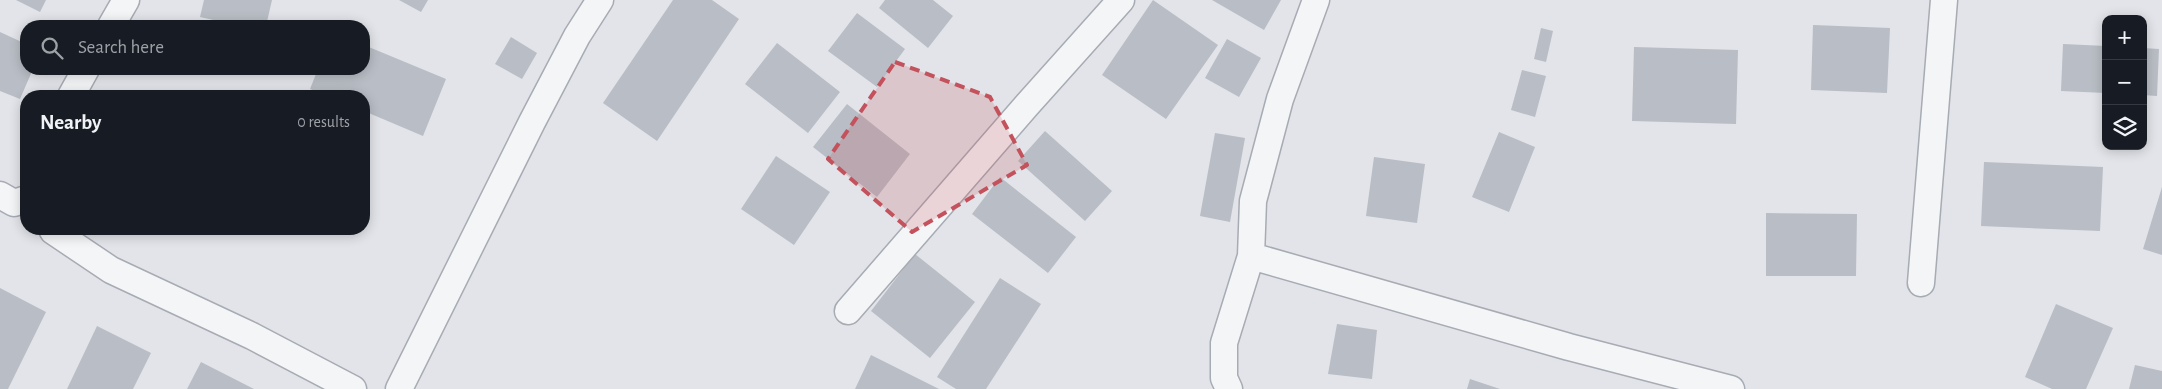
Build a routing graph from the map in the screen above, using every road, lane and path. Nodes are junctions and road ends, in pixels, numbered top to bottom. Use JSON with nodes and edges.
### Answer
{"nodes":[{"id":1,"x":126,"y":0,"type":"edge"},
{"id":2,"x":600,"y":0,"type":"edge"},
{"id":3,"x":1121,"y":0,"type":"edge"},
{"id":4,"x":1316,"y":0,"type":"edge"},
{"id":5,"x":1944,"y":0,"type":"edge"},
{"id":6,"x":114,"y":20,"type":"edge"},
{"id":7,"x":83,"y":75,"type":"edge"},
{"id":8,"x":74,"y":90,"type":"edge"},
{"id":9,"x":0,"y":195,"type":"edge"},
{"id":10,"x":20,"y":201,"type":"edge"},
{"id":11,"x":59,"y":235,"type":"edge"},
{"id":12,"x":1251,"y":256,"type":"junction"},
{"id":13,"x":1921,"y":283,"type":"dead end"},
{"id":14,"x":848,"y":311,"type":"dead end"},
{"id":15,"x":353,"y":389,"type":"edge"},
{"id":16,"x":399,"y":389,"type":"edge"},
{"id":17,"x":1229,"y":389,"type":"edge"},
{"id":18,"x":1731,"y":389,"type":"edge"}],
"edges":[{"from":1,"to":6,"type":"street"},
{"from":2,"to":16,"type":"street"},
{"from":3,"to":14,"type":"street"},
{"from":4,"to":12,"type":"street"},
{"from":5,"to":13,"type":"street"},
{"from":7,"to":8,"type":"street"},
{"from":9,"to":10,"type":"street"},
{"from":11,"to":15,"type":"street"},
{"from":12,"to":17,"type":"street"},
{"from":12,"to":18,"type":"street"}]}
